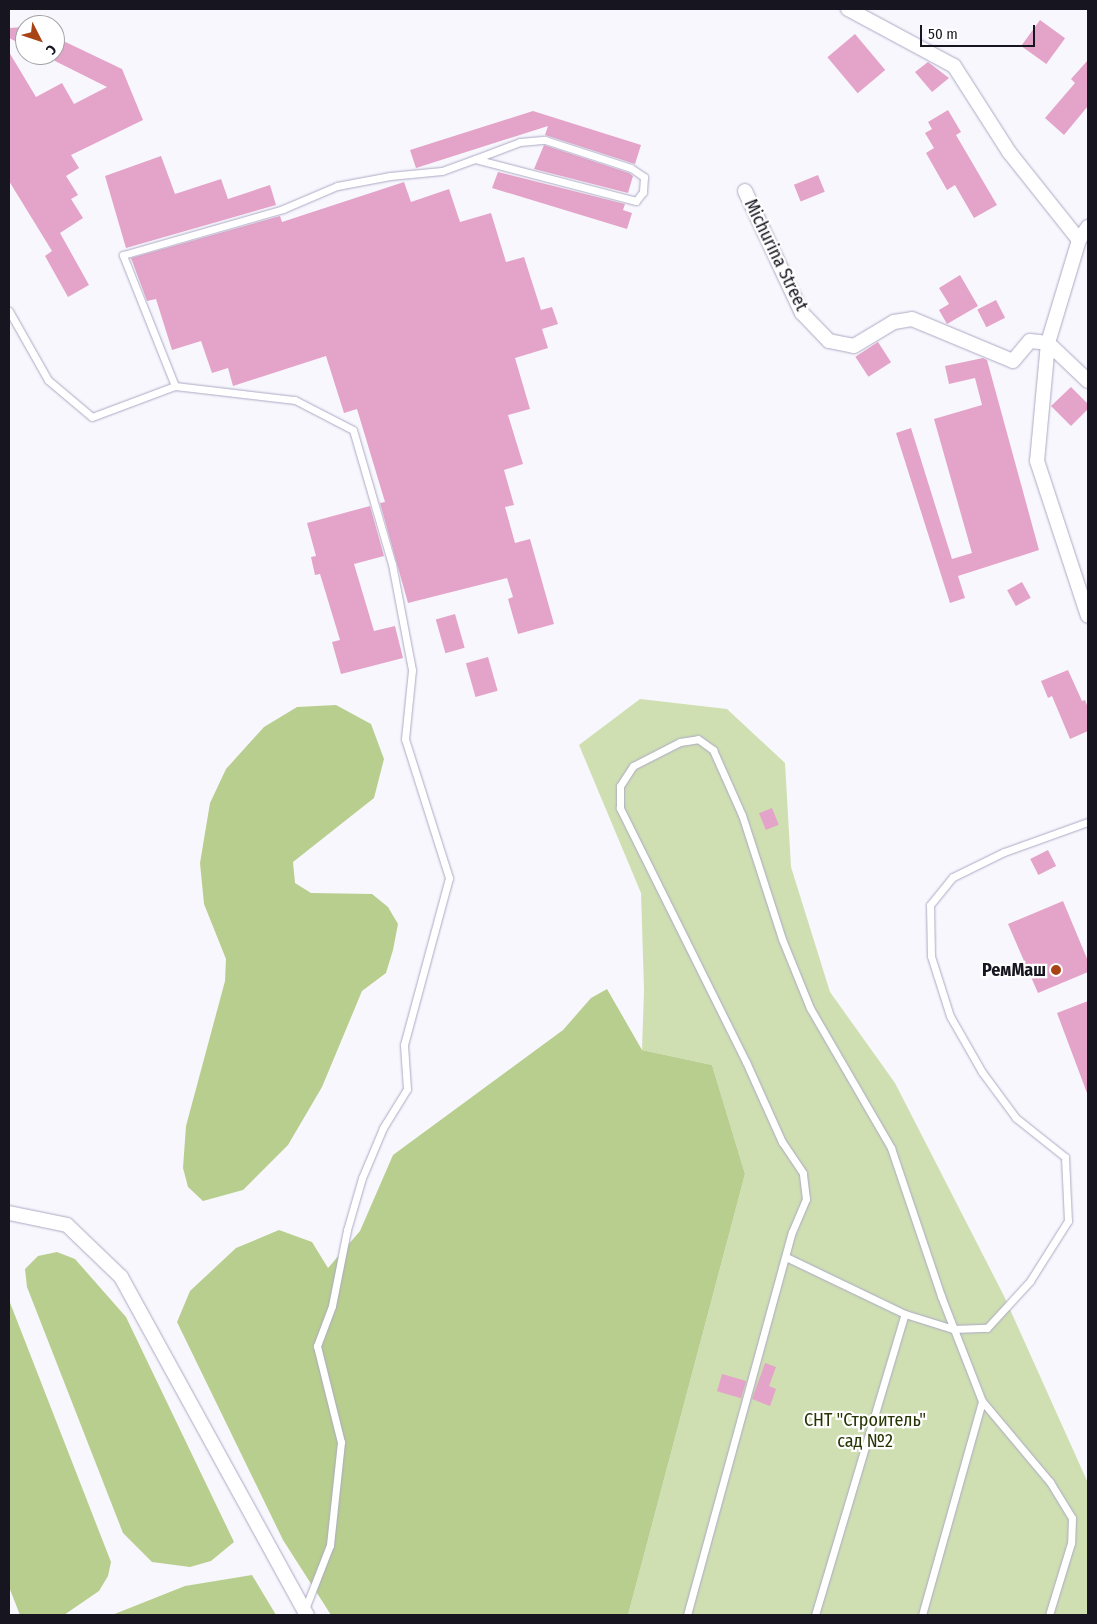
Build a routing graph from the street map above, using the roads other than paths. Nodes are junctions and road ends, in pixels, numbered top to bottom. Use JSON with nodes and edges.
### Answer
{"nodes":[{"id":1,"x":848,"y":9,"type":"edge"},
{"id":2,"x":475,"y":158,"type":"junction"},
{"id":3,"x":745,"y":191,"type":"dead end"},
{"id":4,"x":1088,"y":226,"type":"edge"},
{"id":5,"x":1079,"y":240,"type":"junction"},
{"id":6,"x":9,"y":311,"type":"edge"},
{"id":7,"x":1048,"y":343,"type":"junction"},
{"id":8,"x":1088,"y":381,"type":"edge"},
{"id":9,"x":175,"y":386,"type":"junction"},
{"id":10,"x":1088,"y":616,"type":"edge"},
{"id":11,"x":1088,"y":822,"type":"edge"},
{"id":12,"x":9,"y":1213,"type":"edge"},
{"id":13,"x":786,"y":1256,"type":"junction"},
{"id":14,"x":905,"y":1314,"type":"junction"},
{"id":15,"x":954,"y":1329,"type":"junction"},
{"id":16,"x":982,"y":1401,"type":"junction"},
{"id":17,"x":306,"y":1613,"type":"edge"},
{"id":18,"x":687,"y":1615,"type":"edge"},
{"id":19,"x":815,"y":1615,"type":"edge"},
{"id":20,"x":922,"y":1615,"type":"edge"},
{"id":21,"x":1049,"y":1615,"type":"edge"}],
"edges":[{"from":1,"to":5,"type":"street"},
{"from":2,"to":2,"type":"lane"},
{"from":2,"to":9,"type":"lane"},
{"from":3,"to":7,"type":"street","name":"Michurina Street"},
{"from":4,"to":5,"type":"street"},
{"from":5,"to":7,"type":"street"},
{"from":6,"to":9,"type":"lane"},
{"from":7,"to":8,"type":"street"},
{"from":7,"to":10,"type":"street"},
{"from":9,"to":17,"type":"lane"},
{"from":11,"to":15,"type":"lane"},
{"from":12,"to":17,"type":"street"},
{"from":13,"to":14,"type":"lane"},
{"from":13,"to":15,"type":"lane"},
{"from":13,"to":18,"type":"lane"},
{"from":14,"to":15,"type":"lane"},
{"from":14,"to":19,"type":"lane"},
{"from":15,"to":16,"type":"lane"},
{"from":16,"to":20,"type":"lane"},
{"from":16,"to":21,"type":"lane"}]}
